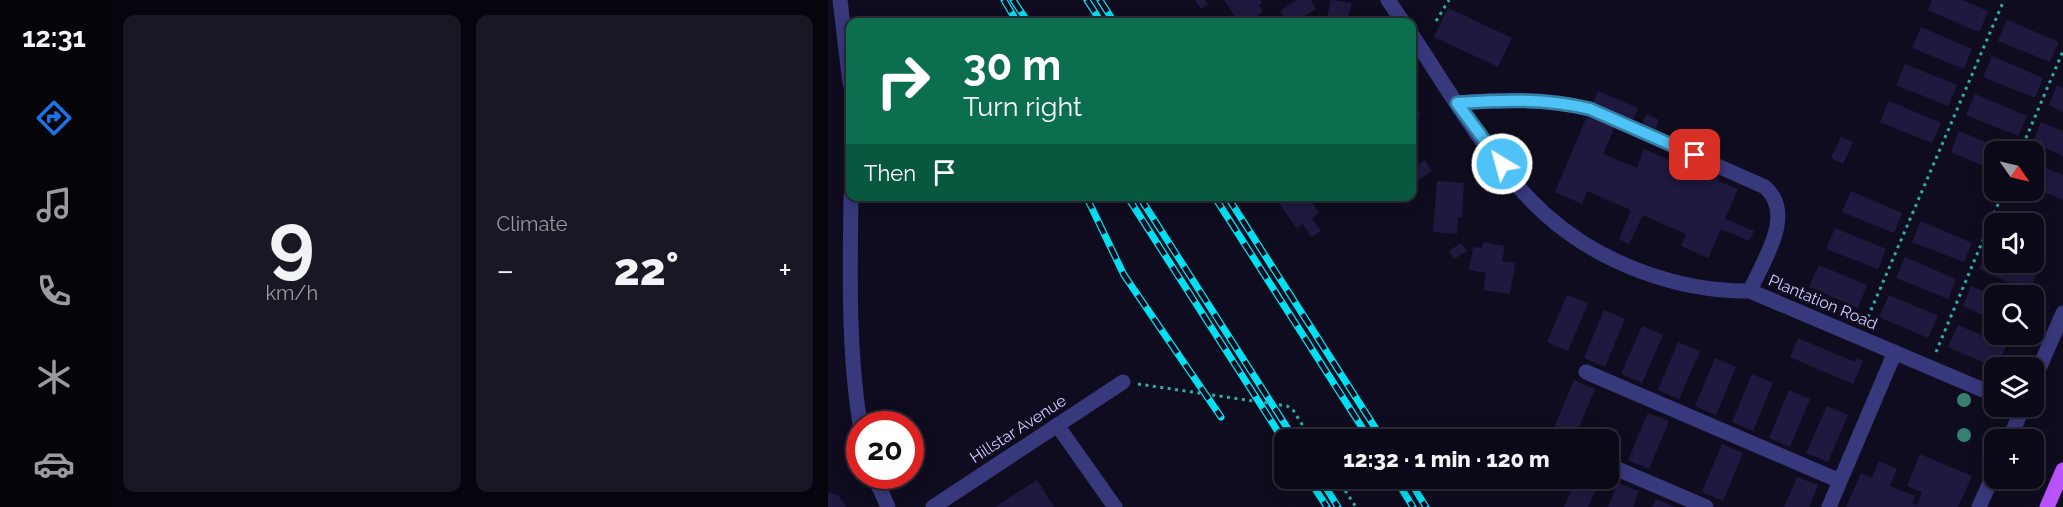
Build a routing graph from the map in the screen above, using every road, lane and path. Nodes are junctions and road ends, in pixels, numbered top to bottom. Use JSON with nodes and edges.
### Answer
{"nodes":[{"id":1,"x":840,"y":0,"type":"edge"},
{"id":2,"x":1388,"y":0,"type":"edge"},
{"id":3,"x":1449,"y":0,"type":"edge"},
{"id":4,"x":2004,"y":0,"type":"edge"},
{"id":5,"x":1400,"y":18,"type":"edge"},
{"id":6,"x":1436,"y":21,"type":"dead end"},
{"id":7,"x":1416,"y":41,"type":"edge"},
{"id":8,"x":846,"y":50,"type":"edge"},
{"id":9,"x":2063,"y":51,"type":"edge"},
{"id":10,"x":1457,"y":103,"type":"junction"},
{"id":11,"x":2025,"y":141,"type":"edge"},
{"id":12,"x":851,"y":201,"type":"edge"},
{"id":13,"x":1999,"y":201,"type":"edge"},
{"id":14,"x":1750,"y":291,"type":"junction"},
{"id":15,"x":2063,"y":313,"type":"edge"},
{"id":16,"x":1860,"y":337,"type":"junction"},
{"id":17,"x":1895,"y":352,"type":"junction"},
{"id":18,"x":2044,"y":357,"type":"edge"},
{"id":19,"x":1929,"y":367,"type":"junction"},
{"id":20,"x":1586,"y":372,"type":"dead end"},
{"id":21,"x":1123,"y":382,"type":"joint"},
{"id":22,"x":1984,"y":390,"type":"edge"},
{"id":23,"x":858,"y":411,"type":"edge"},
{"id":24,"x":1057,"y":425,"type":"junction"},
{"id":25,"x":1305,"y":429,"type":"edge"},
{"id":26,"x":1619,"y":470,"type":"edge"},
{"id":27,"x":2063,"y":470,"type":"edge"},
{"id":28,"x":1840,"y":481,"type":"junction"},
{"id":29,"x":880,"y":489,"type":"edge"},
{"id":30,"x":1344,"y":489,"type":"edge"},
{"id":31,"x":1987,"y":489,"type":"edge"},
{"id":32,"x":888,"y":507,"type":"edge"},
{"id":33,"x":933,"y":507,"type":"edge"},
{"id":34,"x":1115,"y":507,"type":"edge"},
{"id":35,"x":1356,"y":507,"type":"edge"},
{"id":36,"x":1706,"y":507,"type":"edge"},
{"id":37,"x":1829,"y":507,"type":"edge"},
{"id":38,"x":1979,"y":507,"type":"edge"},
{"id":39,"x":2048,"y":507,"type":"edge"}],
"edges":[{"from":1,"to":8,"type":"street"},
{"from":2,"to":5,"type":"street"},
{"from":3,"to":6,"type":"path"},
{"from":4,"to":16,"type":"path"},
{"from":7,"to":10,"type":"street","name":"Plantation Road"},
{"from":9,"to":11,"type":"path"},
{"from":10,"to":14,"type":"street","name":"Plantation Road"},
{"from":10,"to":14,"type":"street"},
{"from":12,"to":23,"type":"street"},
{"from":13,"to":19,"type":"path"},
{"from":14,"to":16,"type":"street","name":"Plantation Road"},
{"from":15,"to":18,"type":"street"},
{"from":16,"to":17,"type":"street","name":"Plantation Road"},
{"from":17,"to":19,"type":"street","name":"Plantation Road"},
{"from":17,"to":28,"type":"street"},
{"from":19,"to":22,"type":"street","name":"Plantation Road"},
{"from":20,"to":28,"type":"street"},
{"from":21,"to":24,"type":"street","name":"Hillstar Avenue"},
{"from":21,"to":25,"type":"path"},
{"from":24,"to":33,"type":"street","name":"Hillstar Avenue"},
{"from":24,"to":34,"type":"street"},
{"from":26,"to":36,"type":"street"},
{"from":27,"to":39,"type":"main road"},
{"from":28,"to":37,"type":"street"},
{"from":29,"to":32,"type":"street"},
{"from":30,"to":35,"type":"path"},
{"from":31,"to":38,"type":"street"}]}
